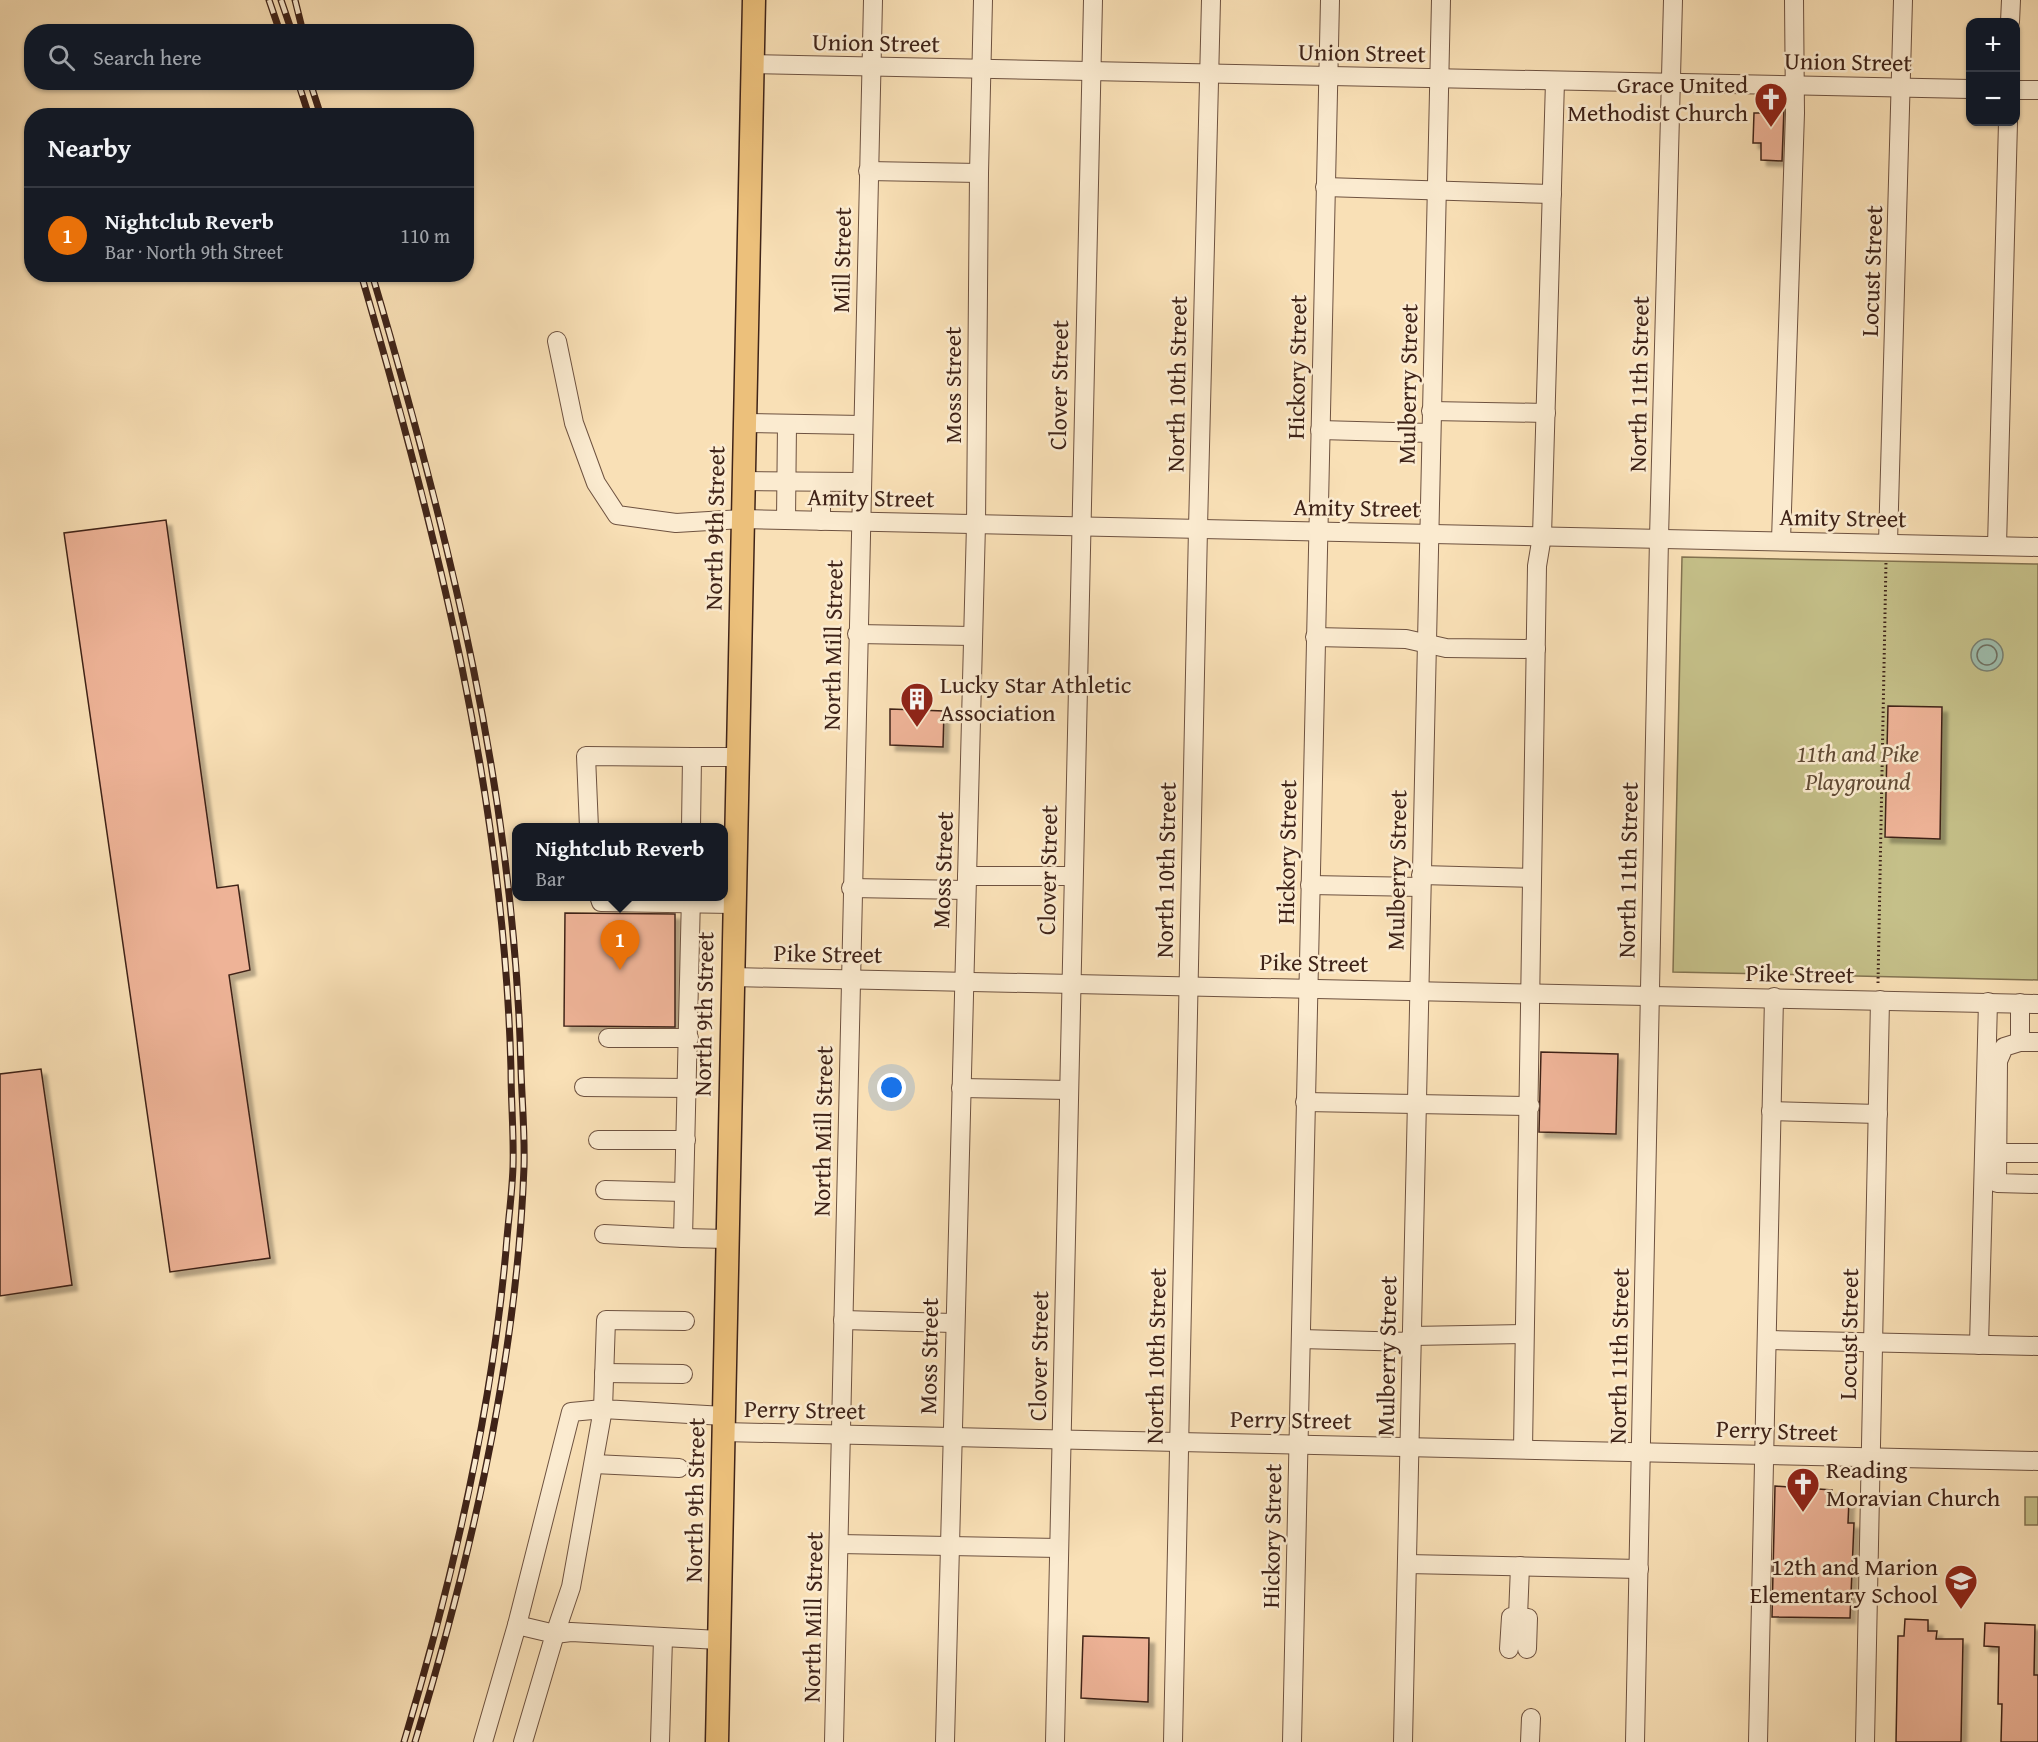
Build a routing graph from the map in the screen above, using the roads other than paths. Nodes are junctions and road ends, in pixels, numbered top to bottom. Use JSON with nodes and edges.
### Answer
{"nodes":[{"id":1,"x":754,"y":0,"type":"edge"},
{"id":2,"x":873,"y":0,"type":"edge"},
{"id":3,"x":983,"y":0,"type":"edge"},
{"id":4,"x":1093,"y":0,"type":"edge"},
{"id":5,"x":1211,"y":0,"type":"edge"},
{"id":6,"x":1330,"y":0,"type":"edge"},
{"id":7,"x":1442,"y":0,"type":"edge"},
{"id":8,"x":1673,"y":0,"type":"edge"},
{"id":9,"x":1794,"y":0,"type":"edge"},
{"id":10,"x":1903,"y":0,"type":"edge"},
{"id":11,"x":2011,"y":0,"type":"edge"},
{"id":12,"x":2010,"y":18,"type":"edge"},
{"id":13,"x":752,"y":64,"type":"junction"},
{"id":14,"x":871,"y":66,"type":"junction"},
{"id":15,"x":981,"y":69,"type":"junction"},
{"id":16,"x":1091,"y":71,"type":"junction"},
{"id":17,"x":1209,"y":73,"type":"junction"},
{"id":18,"x":1328,"y":76,"type":"junction"},
{"id":19,"x":1439,"y":78,"type":"junction"},
{"id":20,"x":1556,"y":81,"type":"junction"},
{"id":21,"x":1671,"y":83,"type":"junction"},
{"id":22,"x":1794,"y":85,"type":"junction"},
{"id":23,"x":1901,"y":87,"type":"junction"},
{"id":24,"x":1966,"y":89,"type":"edge"},
{"id":25,"x":2020,"y":90,"type":"edge"},
{"id":26,"x":2038,"y":90,"type":"edge"},
{"id":27,"x":2008,"y":126,"type":"edge"},
{"id":28,"x":868,"y":171,"type":"junction"},
{"id":29,"x":979,"y":173,"type":"junction"},
{"id":30,"x":1325,"y":187,"type":"junction"},
{"id":31,"x":1437,"y":191,"type":"junction"},
{"id":32,"x":1552,"y":195,"type":"junction"},
{"id":33,"x":557,"y":341,"type":"dead end"},
{"id":34,"x":1431,"y":411,"type":"junction"},
{"id":35,"x":1546,"y":413,"type":"junction"},
{"id":36,"x":744,"y":423,"type":"junction"},
{"id":37,"x":787,"y":424,"type":"junction"},
{"id":38,"x":861,"y":425,"type":"junction"},
{"id":39,"x":1320,"y":430,"type":"junction"},
{"id":40,"x":1430,"y":433,"type":"junction"},
{"id":41,"x":743,"y":481,"type":"junction"},
{"id":42,"x":786,"y":481,"type":"junction"},
{"id":43,"x":821,"y":482,"type":"junction"},
{"id":44,"x":860,"y":482,"type":"junction"},
{"id":45,"x":742,"y":519,"type":"junction"},
{"id":46,"x":786,"y":520,"type":"junction"},
{"id":47,"x":821,"y":521,"type":"junction"},
{"id":48,"x":859,"y":522,"type":"junction"},
{"id":49,"x":976,"y":524,"type":"junction"},
{"id":50,"x":1080,"y":526,"type":"junction"},
{"id":51,"x":1198,"y":528,"type":"junction"},
{"id":52,"x":1318,"y":531,"type":"junction"},
{"id":53,"x":1428,"y":533,"type":"junction"},
{"id":54,"x":1542,"y":536,"type":"junction"},
{"id":55,"x":1659,"y":538,"type":"junction"},
{"id":56,"x":1780,"y":540,"type":"junction"},
{"id":57,"x":1888,"y":543,"type":"junction"},
{"id":58,"x":1996,"y":546,"type":"junction"},
{"id":59,"x":2038,"y":547,"type":"edge"},
{"id":60,"x":857,"y":634,"type":"junction"},
{"id":61,"x":973,"y":636,"type":"junction"},
{"id":62,"x":1315,"y":637,"type":"junction"},
{"id":63,"x":1425,"y":643,"type":"junction"},
{"id":64,"x":1536,"y":650,"type":"junction"},
{"id":65,"x":692,"y":757,"type":"junction"},
{"id":66,"x":737,"y":757,"type":"junction"},
{"id":67,"x":589,"y":823,"type":"edge"},
{"id":68,"x":691,"y":823,"type":"edge"},
{"id":69,"x":1072,"y":876,"type":"junction"},
{"id":70,"x":1531,"y":878,"type":"junction"},
{"id":71,"x":1421,"y":881,"type":"junction"},
{"id":72,"x":967,"y":883,"type":"junction"},
{"id":73,"x":1310,"y":885,"type":"junction"},
{"id":74,"x":851,"y":888,"type":"junction"},
{"id":75,"x":601,"y":901,"type":"edge"},
{"id":76,"x":646,"y":901,"type":"edge"},
{"id":77,"x":691,"y":901,"type":"edge"},
{"id":78,"x":702,"y":901,"type":"edge"},
{"id":79,"x":733,"y":904,"type":"junction"},
{"id":80,"x":732,"y":977,"type":"junction"},
{"id":81,"x":849,"y":979,"type":"junction"},
{"id":82,"x":963,"y":980,"type":"junction"},
{"id":83,"x":1070,"y":982,"type":"junction"},
{"id":84,"x":1188,"y":985,"type":"junction"},
{"id":85,"x":1307,"y":987,"type":"junction"},
{"id":86,"x":1419,"y":990,"type":"junction"},
{"id":87,"x":1531,"y":992,"type":"junction"},
{"id":88,"x":1650,"y":994,"type":"junction"},
{"id":89,"x":1773,"y":997,"type":"junction"},
{"id":90,"x":1880,"y":1000,"type":"junction"},
{"id":91,"x":1988,"y":1002,"type":"junction"},
{"id":92,"x":2029,"y":1003,"type":"edge"},
{"id":93,"x":608,"y":1038,"type":"dead end"},
{"id":94,"x":689,"y":1038,"type":"junction"},
{"id":95,"x":2020,"y":1042,"type":"junction"},
{"id":96,"x":2038,"y":1042,"type":"edge"},
{"id":97,"x":584,"y":1087,"type":"dead end"},
{"id":98,"x":688,"y":1088,"type":"junction"},
{"id":99,"x":961,"y":1088,"type":"junction"},
{"id":100,"x":1068,"y":1090,"type":"junction"},
{"id":101,"x":1305,"y":1102,"type":"junction"},
{"id":102,"x":1416,"y":1103,"type":"junction"},
{"id":103,"x":1530,"y":1106,"type":"junction"},
{"id":104,"x":1771,"y":1111,"type":"junction"},
{"id":105,"x":1878,"y":1114,"type":"junction"},
{"id":106,"x":598,"y":1140,"type":"dead end"},
{"id":107,"x":686,"y":1140,"type":"junction"},
{"id":108,"x":1997,"y":1153,"type":"junction"},
{"id":109,"x":2038,"y":1153,"type":"edge"},
{"id":110,"x":2038,"y":1184,"type":"edge"},
{"id":111,"x":605,"y":1190,"type":"dead end"},
{"id":112,"x":684,"y":1192,"type":"junction"},
{"id":113,"x":604,"y":1234,"type":"dead end"},
{"id":114,"x":683,"y":1238,"type":"junction"},
{"id":115,"x":727,"y":1239,"type":"junction"},
{"id":116,"x":843,"y":1320,"type":"junction"},
{"id":117,"x":685,"y":1321,"type":"dead end"},
{"id":118,"x":953,"y":1323,"type":"junction"},
{"id":119,"x":1524,"y":1334,"type":"junction"},
{"id":120,"x":1301,"y":1339,"type":"junction"},
{"id":121,"x":1411,"y":1339,"type":"junction"},
{"id":122,"x":1767,"y":1340,"type":"junction"},
{"id":123,"x":1873,"y":1342,"type":"junction"},
{"id":124,"x":1979,"y":1345,"type":"junction"},
{"id":125,"x":2038,"y":1346,"type":"edge"},
{"id":126,"x":604,"y":1373,"type":"junction"},
{"id":127,"x":684,"y":1374,"type":"dead end"},
{"id":128,"x":603,"y":1409,"type":"junction"},
{"id":129,"x":723,"y":1424,"type":"junction"},
{"id":130,"x":841,"y":1435,"type":"junction"},
{"id":131,"x":951,"y":1437,"type":"junction"},
{"id":132,"x":1061,"y":1439,"type":"junction"},
{"id":133,"x":1179,"y":1441,"type":"junction"},
{"id":134,"x":1298,"y":1444,"type":"junction"},
{"id":135,"x":1409,"y":1447,"type":"junction"},
{"id":136,"x":1523,"y":1449,"type":"junction"},
{"id":137,"x":1642,"y":1452,"type":"junction"},
{"id":138,"x":1765,"y":1455,"type":"junction"},
{"id":139,"x":1871,"y":1458,"type":"junction"},
{"id":140,"x":2038,"y":1461,"type":"edge"},
{"id":141,"x":594,"y":1464,"type":"junction"},
{"id":142,"x":680,"y":1468,"type":"dead end"},
{"id":143,"x":839,"y":1544,"type":"junction"},
{"id":144,"x":949,"y":1546,"type":"junction"},
{"id":145,"x":1059,"y":1548,"type":"junction"},
{"id":146,"x":1407,"y":1564,"type":"junction"},
{"id":147,"x":1520,"y":1566,"type":"junction"},
{"id":148,"x":1639,"y":1569,"type":"junction"},
{"id":149,"x":518,"y":1625,"type":"junction"},
{"id":150,"x":555,"y":1634,"type":"junction"},
{"id":151,"x":663,"y":1638,"type":"junction"},
{"id":152,"x":719,"y":1640,"type":"junction"},
{"id":153,"x":1518,"y":1649,"type":"dead end"},
{"id":154,"x":1531,"y":1718,"type":"dead end"},
{"id":155,"x":483,"y":1742,"type":"edge"},
{"id":156,"x":523,"y":1742,"type":"edge"},
{"id":157,"x":660,"y":1742,"type":"edge"},
{"id":158,"x":717,"y":1742,"type":"edge"},
{"id":159,"x":834,"y":1742,"type":"edge"},
{"id":160,"x":945,"y":1742,"type":"edge"},
{"id":161,"x":1055,"y":1742,"type":"edge"},
{"id":162,"x":1173,"y":1742,"type":"edge"},
{"id":163,"x":1292,"y":1742,"type":"edge"},
{"id":164,"x":1403,"y":1742,"type":"edge"},
{"id":165,"x":1530,"y":1742,"type":"edge"},
{"id":166,"x":1635,"y":1742,"type":"edge"},
{"id":167,"x":1758,"y":1742,"type":"edge"},
{"id":168,"x":1865,"y":1742,"type":"edge"}],
"edges":[{"from":1,"to":13,"type":"main road","name":"North 9th Street"},
{"from":2,"to":14,"type":"street","name":"Mill Street"},
{"from":3,"to":15,"type":"street","name":"Moss Street"},
{"from":4,"to":16,"type":"street","name":"Clover Street"},
{"from":5,"to":17,"type":"street","name":"North 10th Street"},
{"from":6,"to":18,"type":"street","name":"Hickory Street"},
{"from":7,"to":19,"type":"street","name":"Mulberry Street"},
{"from":8,"to":21,"type":"street","name":"North 11th Street"},
{"from":9,"to":22,"type":"street"},
{"from":10,"to":23,"type":"street","name":"Locust Street"},
{"from":11,"to":12,"type":"street"},
{"from":13,"to":14,"type":"street","name":"Union Street"},
{"from":13,"to":36,"type":"main road","name":"North 9th Street"},
{"from":14,"to":15,"type":"street","name":"Union Street"},
{"from":14,"to":28,"type":"street","name":"Mill Street"},
{"from":15,"to":16,"type":"street","name":"Union Street"},
{"from":15,"to":29,"type":"street","name":"Moss Street"},
{"from":16,"to":17,"type":"street","name":"Union Street"},
{"from":16,"to":50,"type":"street","name":"Clover Street"},
{"from":17,"to":18,"type":"street","name":"Union Street"},
{"from":17,"to":51,"type":"street","name":"North 10th Street"},
{"from":18,"to":19,"type":"street","name":"Union Street"},
{"from":18,"to":30,"type":"street","name":"Hickory Street"},
{"from":19,"to":20,"type":"street","name":"Union Street"},
{"from":19,"to":31,"type":"street","name":"Mulberry Street"},
{"from":20,"to":21,"type":"street","name":"Union Street"},
{"from":20,"to":32,"type":"street"},
{"from":21,"to":22,"type":"street","name":"Union Street"},
{"from":21,"to":55,"type":"street","name":"North 11th Street"},
{"from":22,"to":23,"type":"street","name":"Union Street"},
{"from":22,"to":56,"type":"street"},
{"from":23,"to":24,"type":"street","name":"Union Street"},
{"from":23,"to":57,"type":"street","name":"Locust Street"},
{"from":25,"to":26,"type":"street"},
{"from":27,"to":58,"type":"street"},
{"from":28,"to":29,"type":"street"},
{"from":28,"to":38,"type":"street","name":"Mill Street"},
{"from":29,"to":49,"type":"street","name":"Moss Street"},
{"from":30,"to":31,"type":"street"},
{"from":30,"to":39,"type":"street","name":"Hickory Street"},
{"from":31,"to":32,"type":"street"},
{"from":31,"to":34,"type":"street","name":"Mulberry Street"},
{"from":32,"to":35,"type":"street"},
{"from":33,"to":45,"type":"street","name":"Amity Street"},
{"from":34,"to":35,"type":"street"},
{"from":34,"to":40,"type":"street","name":"Mulberry Street"},
{"from":35,"to":54,"type":"street"},
{"from":36,"to":37,"type":"street"},
{"from":36,"to":41,"type":"main road","name":"North 9th Street"},
{"from":37,"to":38,"type":"street"},
{"from":37,"to":42,"type":"street"},
{"from":38,"to":44,"type":"street","name":"Mill Street"},
{"from":39,"to":40,"type":"street"},
{"from":39,"to":52,"type":"street","name":"Hickory Street"},
{"from":40,"to":53,"type":"street","name":"Mulberry Street"},
{"from":41,"to":42,"type":"street"},
{"from":41,"to":45,"type":"main road","name":"North 9th Street"},
{"from":42,"to":43,"type":"street"},
{"from":42,"to":46,"type":"street"},
{"from":43,"to":44,"type":"street"},
{"from":43,"to":47,"type":"street"},
{"from":44,"to":48,"type":"street","name":"Mill Street"},
{"from":45,"to":46,"type":"street","name":"Amity Street"},
{"from":45,"to":66,"type":"main road","name":"North 9th Street"},
{"from":46,"to":47,"type":"street","name":"Amity Street"},
{"from":47,"to":48,"type":"street","name":"Amity Street"},
{"from":48,"to":49,"type":"street","name":"Amity Street"},
{"from":48,"to":60,"type":"street","name":"North Mill Street"},
{"from":49,"to":50,"type":"street","name":"Amity Street"},
{"from":49,"to":61,"type":"street","name":"Moss Street"},
{"from":50,"to":51,"type":"street","name":"Amity Street"},
{"from":50,"to":69,"type":"street","name":"Clover Street"},
{"from":51,"to":52,"type":"street","name":"Amity Street"},
{"from":51,"to":84,"type":"street","name":"North 10th Street"},
{"from":52,"to":53,"type":"street","name":"Amity Street"},
{"from":52,"to":62,"type":"street","name":"Hickory Street"},
{"from":53,"to":54,"type":"street","name":"Amity Street"},
{"from":53,"to":63,"type":"street","name":"Mulberry Street"},
{"from":54,"to":55,"type":"street","name":"Amity Street"},
{"from":54,"to":64,"type":"street"},
{"from":55,"to":56,"type":"street","name":"Amity Street"},
{"from":55,"to":88,"type":"street","name":"North 11th Street"},
{"from":56,"to":57,"type":"street","name":"Amity Street"},
{"from":57,"to":58,"type":"street","name":"Amity Street"},
{"from":58,"to":59,"type":"street","name":"Amity Street"},
{"from":60,"to":61,"type":"street"},
{"from":60,"to":74,"type":"street","name":"North Mill Street"},
{"from":61,"to":72,"type":"street","name":"Moss Street"},
{"from":62,"to":63,"type":"street"},
{"from":62,"to":73,"type":"street","name":"Hickory Street"},
{"from":63,"to":64,"type":"street"},
{"from":63,"to":71,"type":"street","name":"Mulberry Street"},
{"from":64,"to":70,"type":"street"},
{"from":65,"to":66,"type":"street"},
{"from":65,"to":67,"type":"street"},
{"from":65,"to":68,"type":"street"},
{"from":66,"to":79,"type":"main road","name":"North 9th Street"},
{"from":69,"to":72,"type":"street"},
{"from":69,"to":83,"type":"street","name":"Clover Street"},
{"from":70,"to":71,"type":"street"},
{"from":70,"to":87,"type":"street"},
{"from":71,"to":73,"type":"street"},
{"from":71,"to":86,"type":"street","name":"Mulberry Street"},
{"from":72,"to":74,"type":"street"},
{"from":72,"to":82,"type":"street","name":"Moss Street"},
{"from":73,"to":85,"type":"street","name":"Hickory Street"},
{"from":74,"to":81,"type":"street","name":"North Mill Street"},
{"from":75,"to":76,"type":"street"},
{"from":77,"to":94,"type":"street"},
{"from":78,"to":79,"type":"street"},
{"from":79,"to":80,"type":"main road","name":"North 9th Street"},
{"from":80,"to":81,"type":"street","name":"Pike Street"},
{"from":80,"to":115,"type":"main road","name":"North 9th Street"},
{"from":81,"to":82,"type":"street","name":"Pike Street"},
{"from":81,"to":116,"type":"street","name":"North Mill Street"},
{"from":82,"to":83,"type":"street","name":"Pike Street"},
{"from":82,"to":99,"type":"street","name":"Moss Street"},
{"from":83,"to":84,"type":"street","name":"Pike Street"},
{"from":83,"to":100,"type":"street","name":"Clover Street"},
{"from":84,"to":85,"type":"street","name":"Pike Street"},
{"from":84,"to":133,"type":"street","name":"North 10th Street"},
{"from":85,"to":86,"type":"street","name":"Pike Street"},
{"from":85,"to":101,"type":"street","name":"Hickory Street"},
{"from":86,"to":87,"type":"street","name":"Pike Street"},
{"from":86,"to":102,"type":"street","name":"Mulberry Street"},
{"from":87,"to":88,"type":"street","name":"Pike Street"},
{"from":87,"to":103,"type":"street"},
{"from":88,"to":89,"type":"street","name":"Pike Street"},
{"from":88,"to":137,"type":"street","name":"North 11th Street"},
{"from":89,"to":90,"type":"street","name":"Pike Street"},
{"from":89,"to":104,"type":"street"},
{"from":90,"to":91,"type":"street","name":"Pike Street"},
{"from":90,"to":105,"type":"street","name":"Locust Street"},
{"from":91,"to":92,"type":"street","name":"Pike Street"},
{"from":91,"to":124,"type":"street"},
{"from":92,"to":95,"type":"street"},
{"from":93,"to":94,"type":"street"},
{"from":94,"to":98,"type":"street"},
{"from":95,"to":96,"type":"street"},
{"from":95,"to":108,"type":"street"},
{"from":97,"to":98,"type":"street"},
{"from":98,"to":107,"type":"street"},
{"from":99,"to":100,"type":"street"},
{"from":99,"to":118,"type":"street","name":"Moss Street"},
{"from":100,"to":132,"type":"street","name":"Clover Street"},
{"from":101,"to":102,"type":"street"},
{"from":101,"to":120,"type":"street","name":"Hickory Street"},
{"from":102,"to":103,"type":"street"},
{"from":102,"to":121,"type":"street","name":"Mulberry Street"},
{"from":103,"to":119,"type":"street"},
{"from":104,"to":105,"type":"street"},
{"from":104,"to":122,"type":"street"},
{"from":105,"to":123,"type":"street","name":"Locust Street"},
{"from":106,"to":107,"type":"street"},
{"from":107,"to":112,"type":"street"},
{"from":108,"to":109,"type":"street"},
{"from":108,"to":110,"type":"street"},
{"from":111,"to":112,"type":"street"},
{"from":112,"to":114,"type":"street"},
{"from":113,"to":114,"type":"street"},
{"from":114,"to":115,"type":"street"},
{"from":115,"to":129,"type":"main road","name":"North 9th Street"},
{"from":116,"to":118,"type":"street"},
{"from":116,"to":130,"type":"street","name":"North Mill Street"},
{"from":117,"to":126,"type":"street"},
{"from":118,"to":131,"type":"street","name":"Moss Street"},
{"from":119,"to":121,"type":"street"},
{"from":119,"to":136,"type":"street"},
{"from":120,"to":121,"type":"street"},
{"from":120,"to":134,"type":"street","name":"Hickory Street"},
{"from":121,"to":135,"type":"street","name":"Mulberry Street"},
{"from":122,"to":123,"type":"street"},
{"from":122,"to":138,"type":"street"},
{"from":123,"to":124,"type":"street"},
{"from":123,"to":139,"type":"street","name":"Locust Street"},
{"from":124,"to":125,"type":"street"},
{"from":126,"to":127,"type":"street"},
{"from":126,"to":128,"type":"street"},
{"from":128,"to":129,"type":"street","name":"Perry Street"},
{"from":128,"to":141,"type":"street"},
{"from":128,"to":149,"type":"street","name":"Perry Street"},
{"from":129,"to":130,"type":"street","name":"Perry Street"},
{"from":129,"to":152,"type":"main road","name":"North 9th Street"},
{"from":130,"to":131,"type":"street","name":"Perry Street"},
{"from":130,"to":143,"type":"street","name":"North Mill Street"},
{"from":131,"to":132,"type":"street","name":"Perry Street"},
{"from":131,"to":144,"type":"street","name":"Moss Street"},
{"from":132,"to":133,"type":"street","name":"Perry Street"},
{"from":132,"to":145,"type":"street","name":"Clover Street"},
{"from":133,"to":134,"type":"street","name":"Perry Street"},
{"from":133,"to":162,"type":"street","name":"North 10th Street"},
{"from":134,"to":135,"type":"street","name":"Perry Street"},
{"from":134,"to":163,"type":"street","name":"Hickory Street"},
{"from":135,"to":136,"type":"street","name":"Perry Street"},
{"from":135,"to":146,"type":"street","name":"Mulberry Street"},
{"from":136,"to":137,"type":"street","name":"Perry Street"},
{"from":137,"to":138,"type":"street","name":"Perry Street"},
{"from":137,"to":148,"type":"street","name":"North 11th Street"},
{"from":138,"to":139,"type":"street","name":"Perry Street"},
{"from":138,"to":167,"type":"street"},
{"from":139,"to":140,"type":"street","name":"Perry Street"},
{"from":139,"to":168,"type":"street","name":"Locust Street"},
{"from":141,"to":142,"type":"street"},
{"from":141,"to":150,"type":"street"},
{"from":143,"to":144,"type":"street"},
{"from":143,"to":159,"type":"street","name":"North Mill Street"},
{"from":144,"to":145,"type":"street"},
{"from":144,"to":160,"type":"street","name":"Moss Street"},
{"from":145,"to":161,"type":"street","name":"Clover Street"},
{"from":146,"to":147,"type":"street"},
{"from":146,"to":164,"type":"street","name":"Mulberry Street"},
{"from":147,"to":148,"type":"street"},
{"from":147,"to":153,"type":"street"},
{"from":148,"to":166,"type":"street","name":"North 11th Street"},
{"from":149,"to":150,"type":"street"},
{"from":149,"to":155,"type":"street"},
{"from":150,"to":151,"type":"street"},
{"from":150,"to":156,"type":"street"},
{"from":151,"to":152,"type":"street"},
{"from":151,"to":157,"type":"street"},
{"from":152,"to":158,"type":"main road","name":"North 9th Street"},
{"from":154,"to":165,"type":"street"}]}
